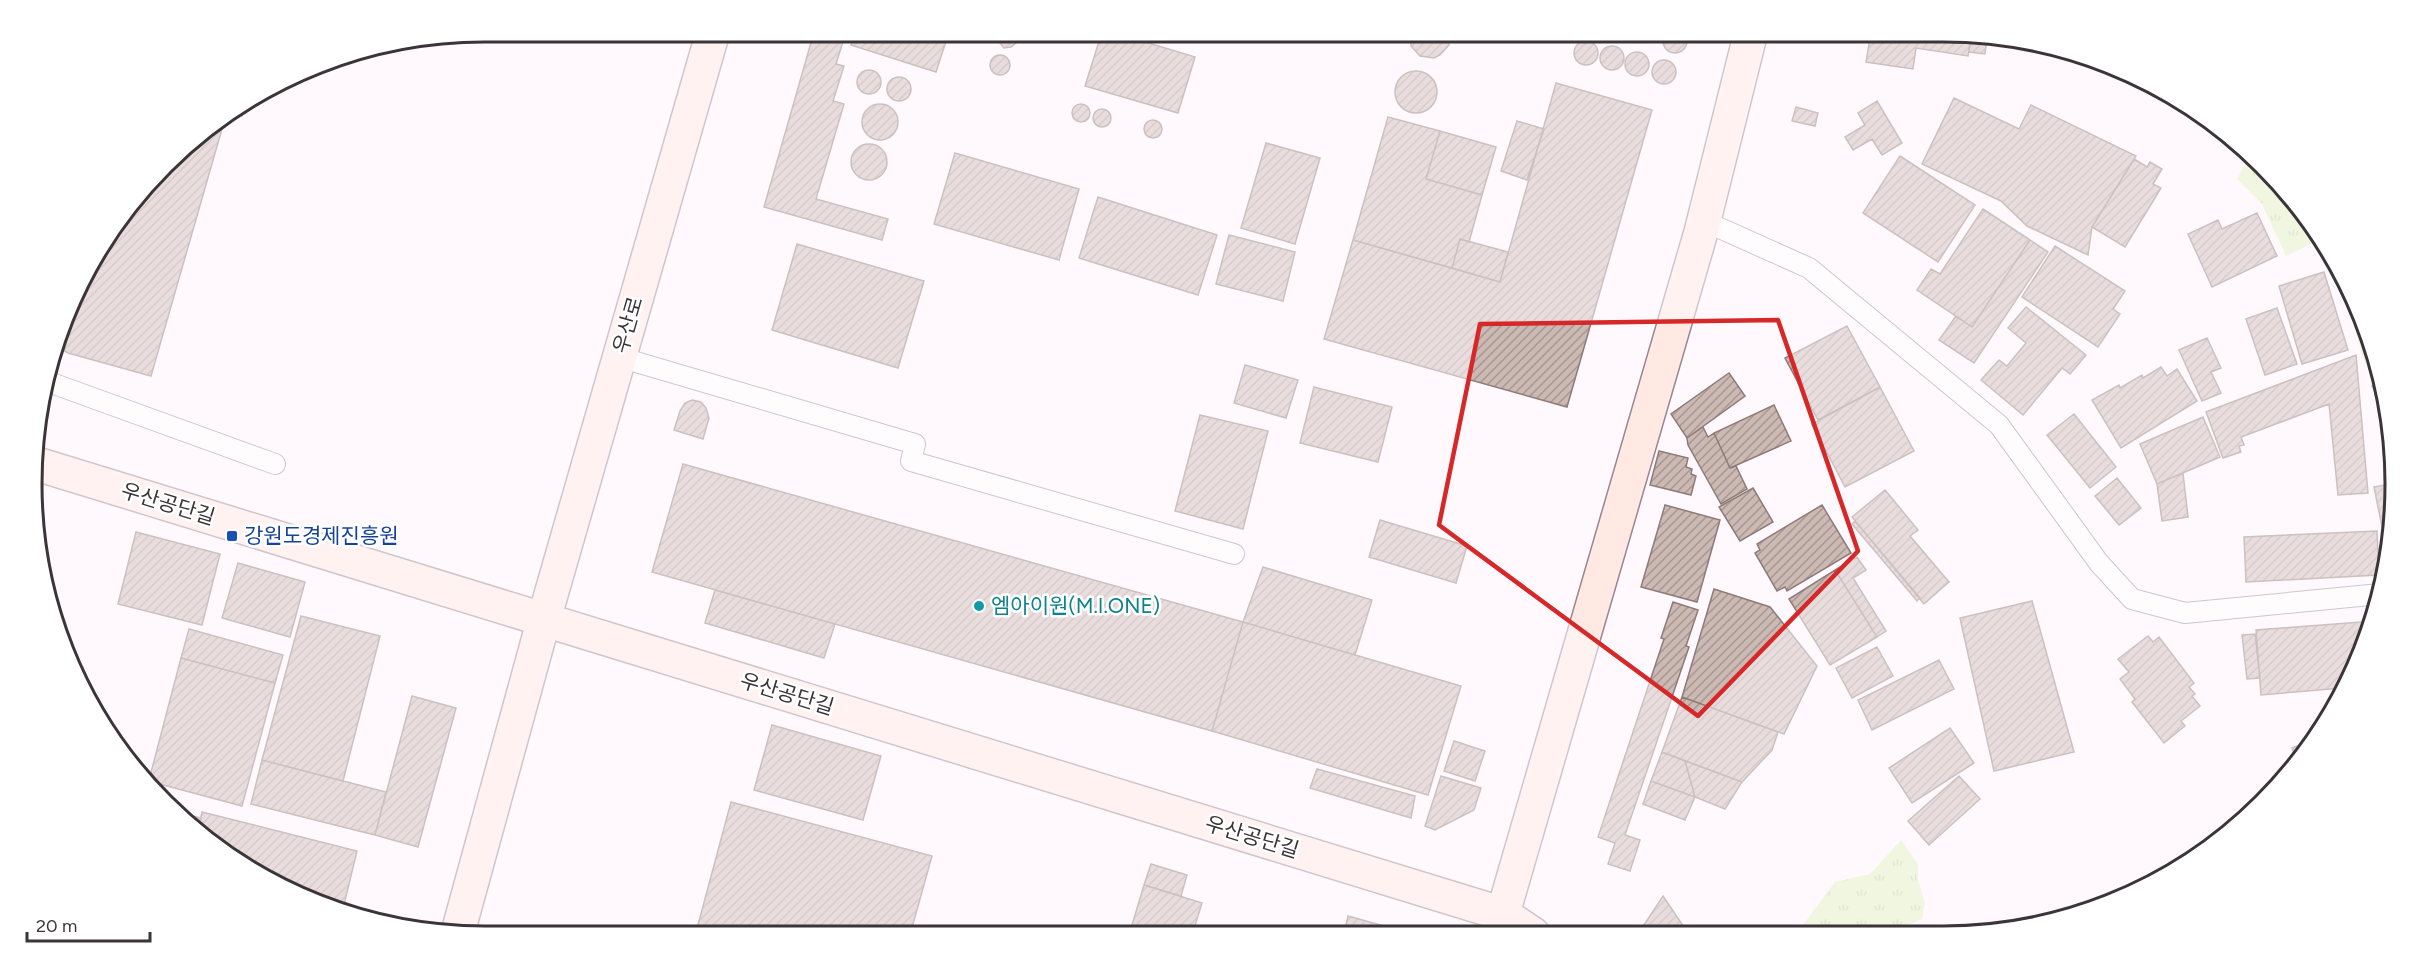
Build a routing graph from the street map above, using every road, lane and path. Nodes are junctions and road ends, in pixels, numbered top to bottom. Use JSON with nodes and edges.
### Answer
{"nodes":[{"id":1,"x":710,"y":42,"type":"edge"},
{"id":2,"x":1749,"y":42,"type":"edge"},
{"id":3,"x":1704,"y":221,"type":"junction"},
{"id":4,"x":619,"y":357,"type":"junction"},
{"id":5,"x":54,"y":384,"type":"edge"},
{"id":6,"x":275,"y":464,"type":"dead end"},
{"id":7,"x":43,"y":466,"type":"edge"},
{"id":8,"x":1234,"y":554,"type":"dead end"},
{"id":9,"x":2371,"y":595,"type":"edge"},
{"id":10,"x":544,"y":619,"type":"junction"},
{"id":11,"x":1500,"y":924,"type":"edge"},
{"id":12,"x":460,"y":925,"type":"edge"}],
"edges":[{"from":1,"to":4,"type":"street","name":"우산로"},
{"from":2,"to":3,"type":"street"},
{"from":3,"to":9,"type":"lane"},
{"from":3,"to":11,"type":"street"},
{"from":4,"to":8,"type":"lane"},
{"from":4,"to":10,"type":"street","name":"우산로"},
{"from":5,"to":6,"type":"lane"},
{"from":7,"to":10,"type":"street","name":"우산공단길"},
{"from":10,"to":11,"type":"street","name":"우산공단길"},
{"from":10,"to":12,"type":"street","name":"우산로"}]}
